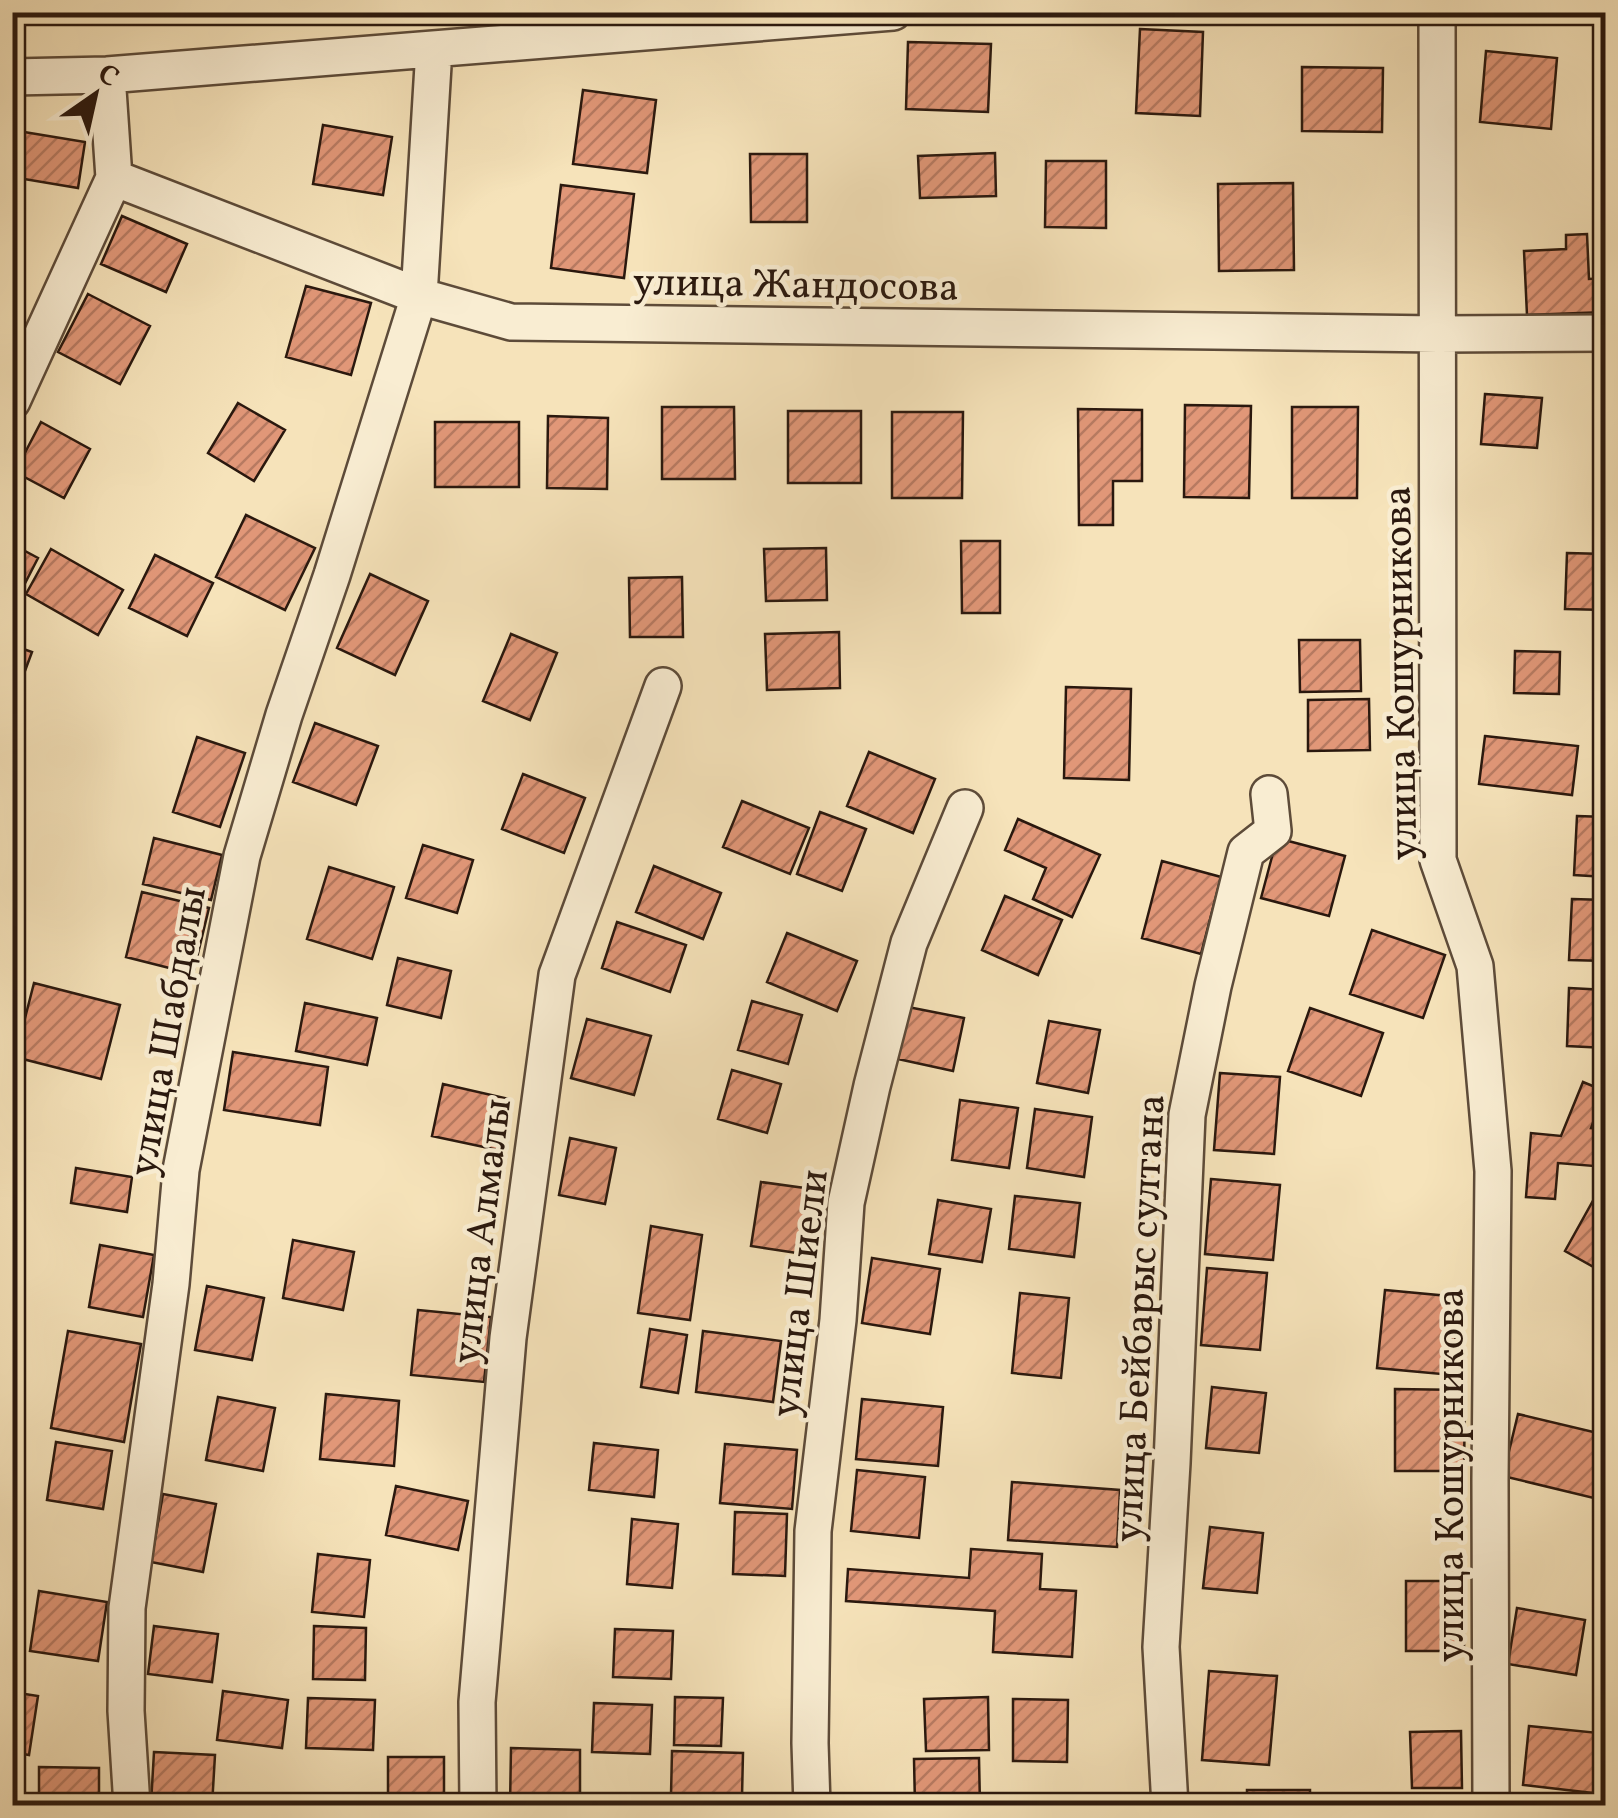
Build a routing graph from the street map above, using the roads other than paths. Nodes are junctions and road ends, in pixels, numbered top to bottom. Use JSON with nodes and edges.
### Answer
{"nodes":[{"id":1,"x":893,"y":12,"type":"edge"},
{"id":2,"x":1437,"y":12,"type":"edge"},
{"id":3,"x":434,"y":49,"type":"junction"},
{"id":4,"x":106,"y":75,"type":"junction"},
{"id":5,"x":12,"y":77,"type":"edge"},
{"id":6,"x":114,"y":178,"type":"junction"},
{"id":7,"x":420,"y":296,"type":"junction"},
{"id":8,"x":1606,"y":333,"type":"edge"},
{"id":9,"x":1438,"y":334,"type":"junction"},
{"id":10,"x":12,"y":400,"type":"edge"},
{"id":11,"x":663,"y":686,"type":"dead end"},
{"id":12,"x":1269,"y":794,"type":"dead end"},
{"id":13,"x":964,"y":808,"type":"dead end"},
{"id":14,"x":132,"y":1806,"type":"edge"},
{"id":15,"x":478,"y":1806,"type":"edge"},
{"id":16,"x":812,"y":1806,"type":"edge"},
{"id":17,"x":1170,"y":1806,"type":"edge"},
{"id":18,"x":1491,"y":1806,"type":"edge"}],
"edges":[{"from":1,"to":3,"type":"street"},
{"from":2,"to":9,"type":"street","name":"улица Кошурникова"},
{"from":3,"to":4,"type":"street"},
{"from":3,"to":7,"type":"street","name":"улица Шабдалы"},
{"from":4,"to":5,"type":"street"},
{"from":4,"to":6,"type":"street"},
{"from":6,"to":7,"type":"street","name":"улица Жандосова"},
{"from":6,"to":10,"type":"street"},
{"from":7,"to":9,"type":"street","name":"улица Жандосова"},
{"from":7,"to":14,"type":"street","name":"улица Шабдалы"},
{"from":8,"to":9,"type":"street","name":"улица Жандосова"},
{"from":9,"to":18,"type":"street","name":"улица Кошурникова"},
{"from":11,"to":15,"type":"street","name":"улица Алмалы"},
{"from":12,"to":17,"type":"street","name":"улица Бейбарыс султана"},
{"from":13,"to":16,"type":"street","name":"улица Шиели"}]}
